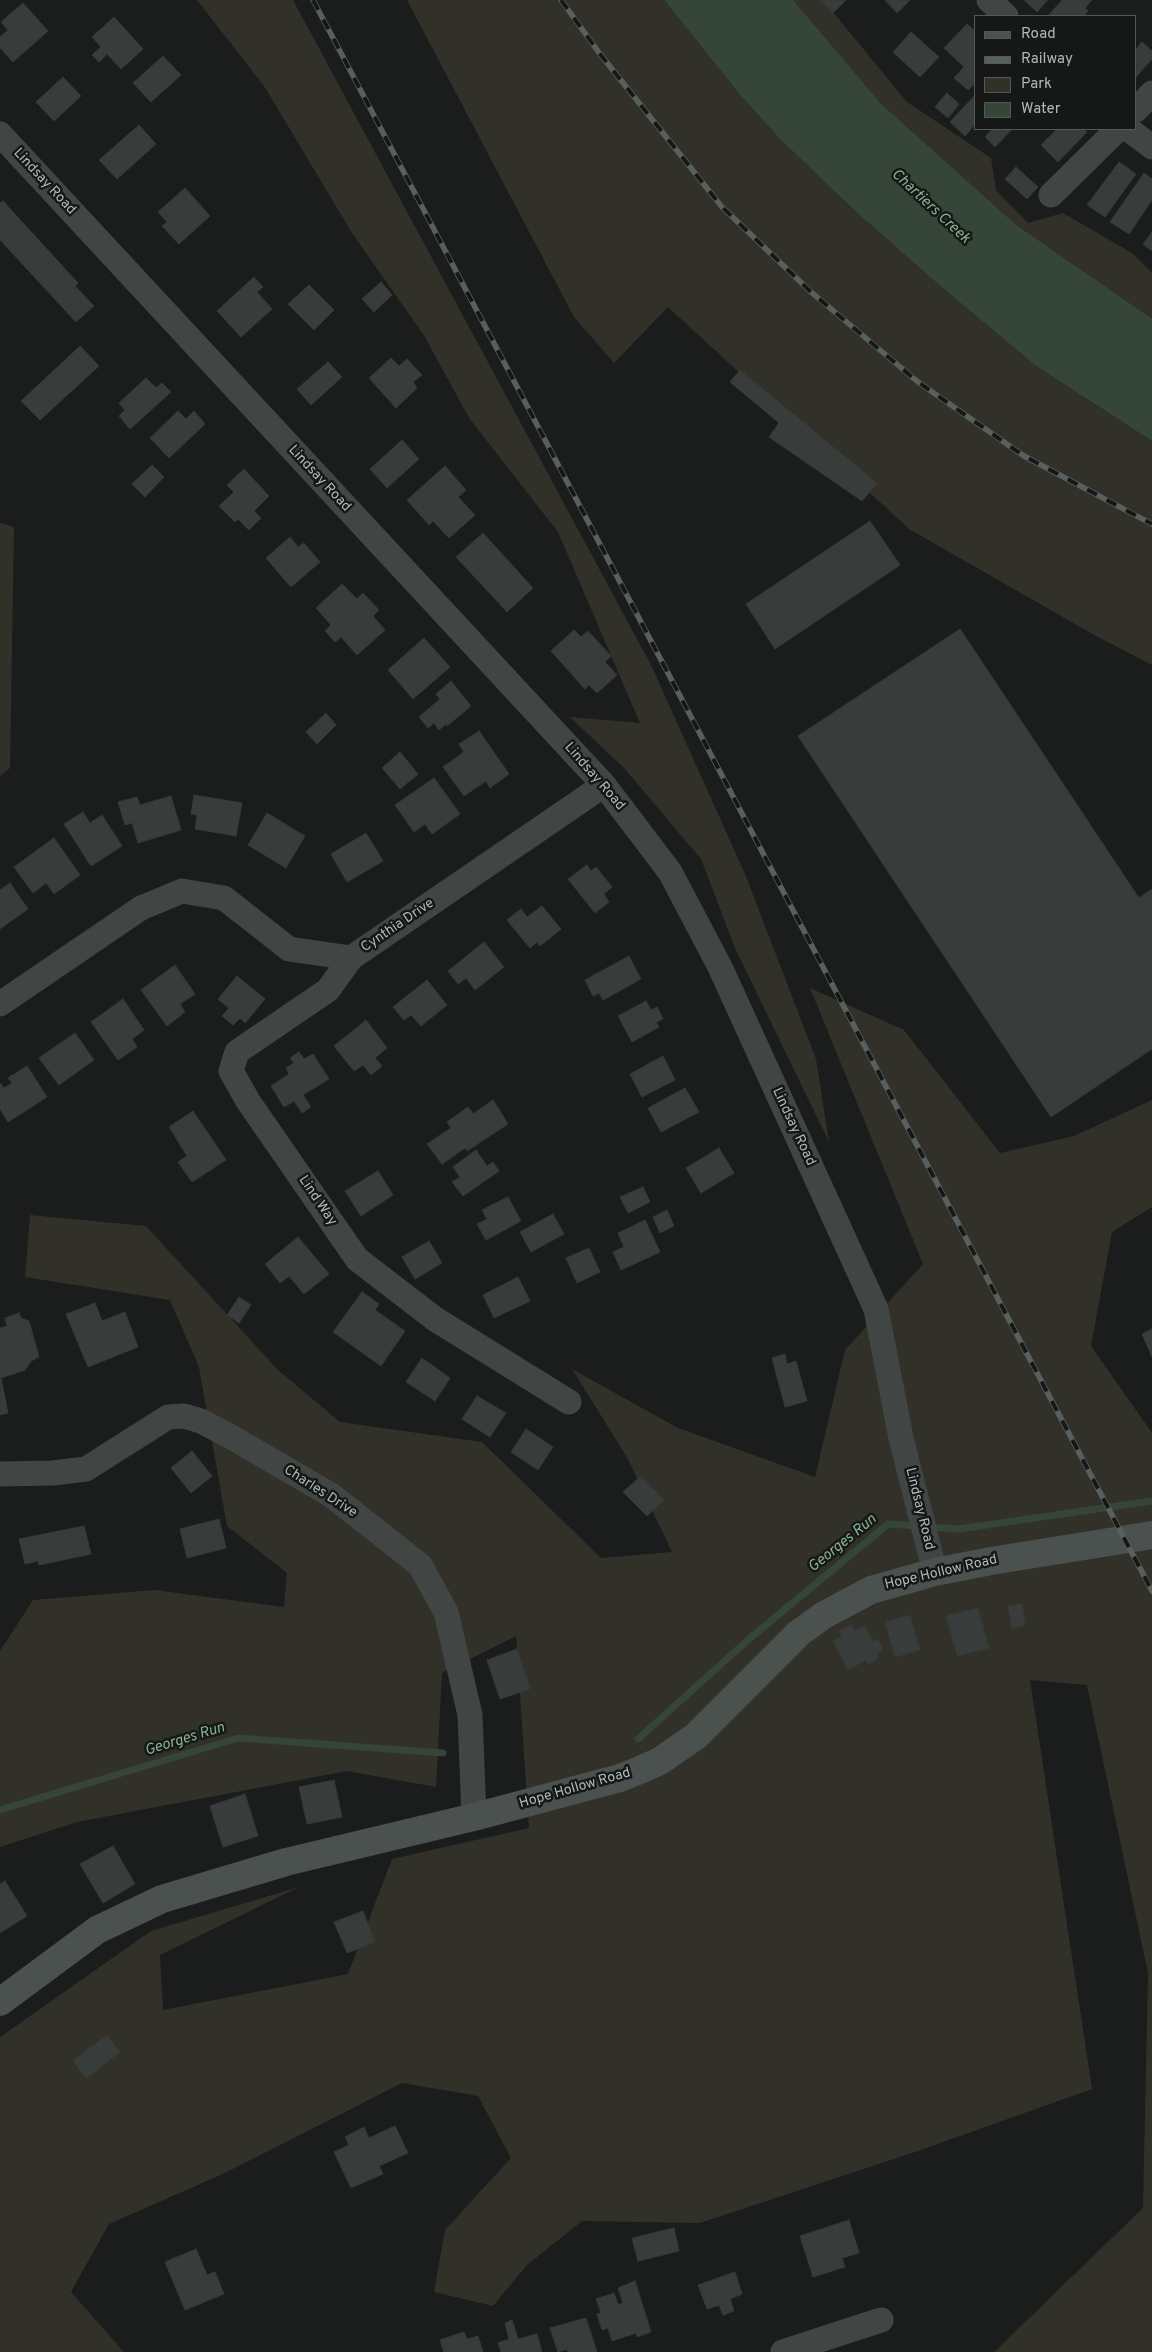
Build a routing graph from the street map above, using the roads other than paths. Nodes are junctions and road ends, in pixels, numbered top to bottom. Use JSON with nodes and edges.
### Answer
{"nodes":[{"id":1,"x":989,"y":0,"type":"edge"},
{"id":2,"x":1005,"y":15,"type":"edge"},
{"id":3,"x":1152,"y":94,"type":"edge"},
{"id":4,"x":1137,"y":109,"type":"edge"},
{"id":5,"x":1117,"y":130,"type":"edge"},
{"id":6,"x":1129,"y":130,"type":"edge"},
{"id":7,"x":0,"y":134,"type":"edge"},
{"id":8,"x":1152,"y":147,"type":"edge"},
{"id":9,"x":1051,"y":195,"type":"dead end"},
{"id":10,"x":604,"y":785,"type":"junction"},
{"id":11,"x":351,"y":958,"type":"junction"},
{"id":12,"x":0,"y":1004,"type":"edge"},
{"id":13,"x":569,"y":1402,"type":"dead end"},
{"id":14,"x":0,"y":1474,"type":"edge"},
{"id":15,"x":1152,"y":1535,"type":"edge"},
{"id":16,"x":935,"y":1572,"type":"junction"},
{"id":17,"x":474,"y":1817,"type":"junction"},
{"id":18,"x":0,"y":2002,"type":"edge"},
{"id":19,"x":881,"y":2320,"type":"dead end"},
{"id":20,"x":783,"y":2352,"type":"edge"}],
"edges":[{"from":1,"to":2,"type":"street"},
{"from":3,"to":4,"type":"street"},
{"from":5,"to":9,"type":"street"},
{"from":6,"to":8,"type":"street"},
{"from":7,"to":10,"type":"street","name":"Lindsay Road"},
{"from":10,"to":11,"type":"street","name":"Cynthia Drive"},
{"from":10,"to":16,"type":"street","name":"Lindsay Road"},
{"from":11,"to":12,"type":"street","name":"Cynthia Drive"},
{"from":11,"to":13,"type":"street","name":"Lind Way"},
{"from":14,"to":17,"type":"street","name":"Charles Drive"},
{"from":15,"to":16,"type":"main road","name":"Hope Hollow Road"},
{"from":16,"to":17,"type":"main road","name":"Hope Hollow Road"},
{"from":17,"to":18,"type":"main road","name":"Hope Hollow Road"},
{"from":19,"to":20,"type":"street"}]}
